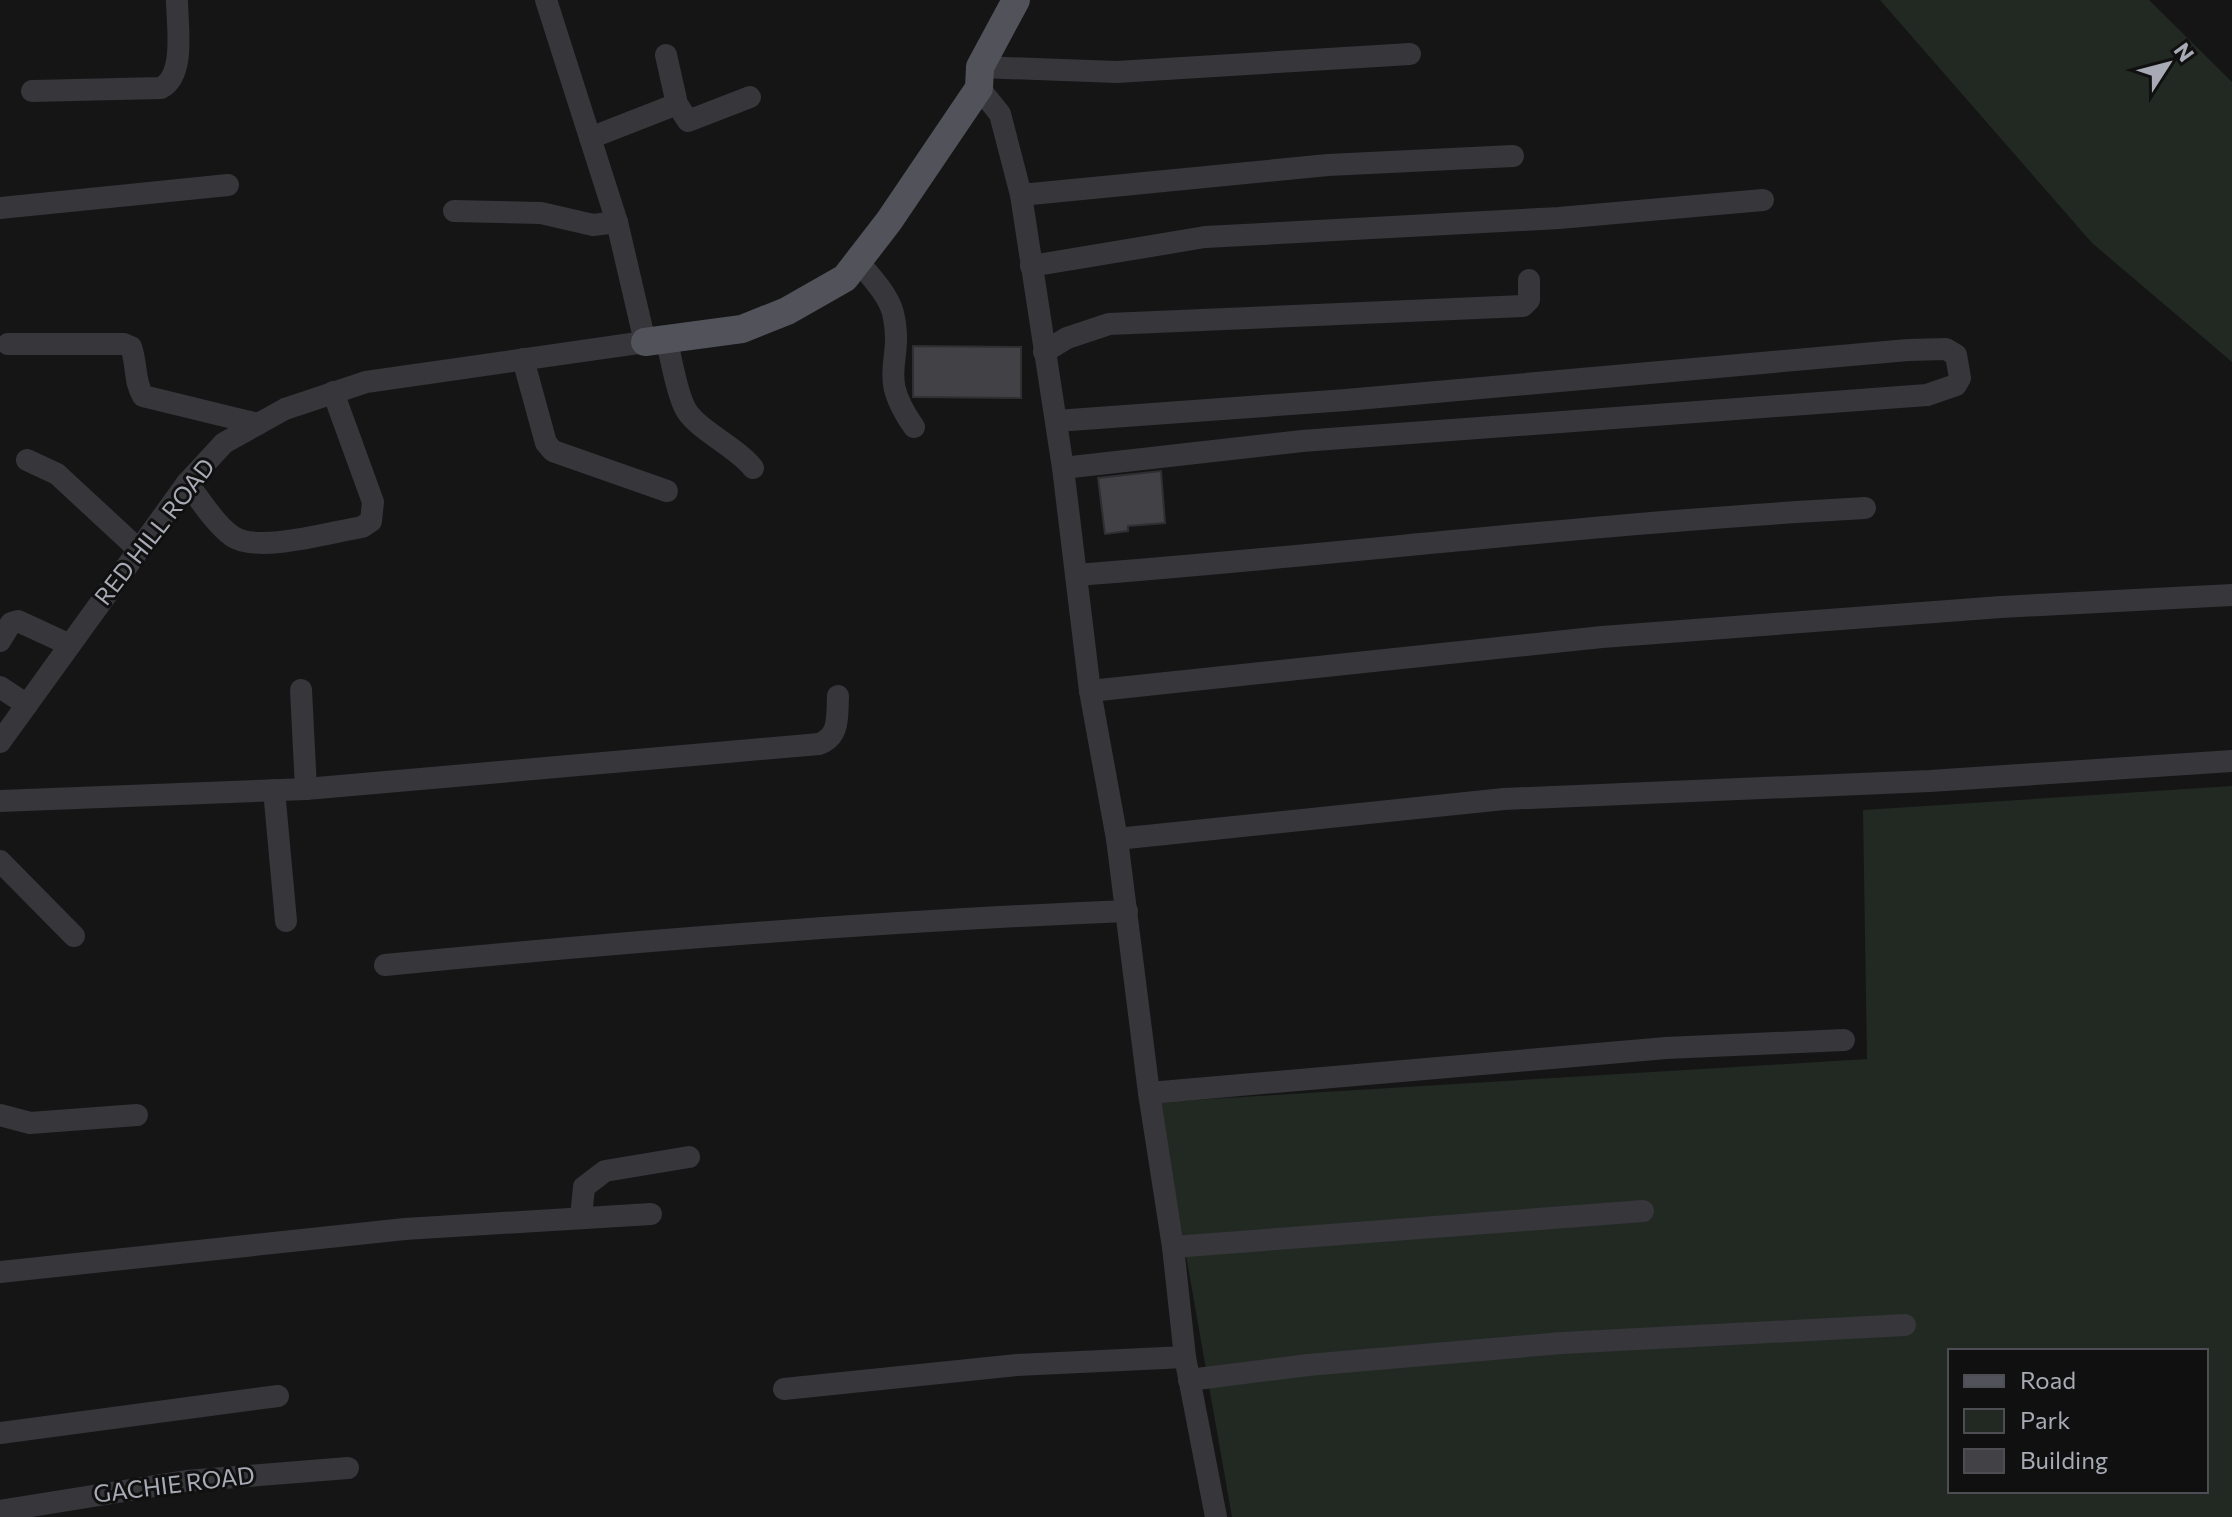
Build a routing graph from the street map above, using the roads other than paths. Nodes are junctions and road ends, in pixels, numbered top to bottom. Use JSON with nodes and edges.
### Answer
{"nodes":[{"id":1,"x":177,"y":0,"type":"edge"},
{"id":2,"x":546,"y":0,"type":"edge"},
{"id":3,"x":1016,"y":0,"type":"edge"},
{"id":4,"x":1410,"y":54,"type":"dead end"},
{"id":5,"x":666,"y":55,"type":"dead end"},
{"id":6,"x":980,"y":77,"type":"junction"},
{"id":7,"x":32,"y":91,"type":"dead end"},
{"id":8,"x":750,"y":97,"type":"dead end"},
{"id":9,"x":677,"y":104,"type":"junction"},
{"id":10,"x":590,"y":138,"type":"junction"},
{"id":11,"x":1513,"y":156,"type":"dead end"},
{"id":12,"x":228,"y":185,"type":"dead end"},
{"id":13,"x":1021,"y":195,"type":"junction"},
{"id":14,"x":1763,"y":200,"type":"dead end"},
{"id":15,"x":0,"y":208,"type":"edge"},
{"id":16,"x":454,"y":211,"type":"dead end"},
{"id":17,"x":617,"y":222,"type":"junction"},
{"id":18,"x":858,"y":261,"type":"junction"},
{"id":19,"x":1031,"y":266,"type":"junction"},
{"id":20,"x":1529,"y":280,"type":"dead end"},
{"id":21,"x":656,"y":341,"type":"junction"},
{"id":22,"x":8,"y":344,"type":"dead end"},
{"id":23,"x":1044,"y":352,"type":"junction"},
{"id":24,"x":523,"y":359,"type":"junction"},
{"id":25,"x":333,"y":392,"type":"junction"},
{"id":26,"x":1056,"y":421,"type":"junction"},
{"id":27,"x":258,"y":424,"type":"junction"},
{"id":28,"x":914,"y":427,"type":"dead end"},
{"id":29,"x":27,"y":460,"type":"dead end"},
{"id":30,"x":753,"y":468,"type":"dead end"},
{"id":31,"x":1063,"y":468,"type":"junction"},
{"id":32,"x":187,"y":483,"type":"junction"},
{"id":33,"x":667,"y":491,"type":"dead end"},
{"id":34,"x":1865,"y":508,"type":"dead end"},
{"id":35,"x":138,"y":549,"type":"junction"},
{"id":36,"x":1076,"y":575,"type":"junction"},
{"id":37,"x":2232,"y":595,"type":"edge"},
{"id":38,"x":0,"y":641,"type":"edge"},
{"id":39,"x":70,"y":645,"type":"junction"},
{"id":40,"x":0,"y":687,"type":"edge"},
{"id":41,"x":301,"y":690,"type":"dead end"},
{"id":42,"x":1090,"y":691,"type":"junction"},
{"id":43,"x":838,"y":696,"type":"dead end"},
{"id":44,"x":27,"y":705,"type":"junction"},
{"id":45,"x":0,"y":742,"type":"edge"},
{"id":46,"x":2232,"y":761,"type":"edge"},
{"id":47,"x":306,"y":789,"type":"junction"},
{"id":48,"x":274,"y":790,"type":"junction"},
{"id":49,"x":0,"y":801,"type":"edge"},
{"id":50,"x":1117,"y":839,"type":"junction"},
{"id":51,"x":0,"y":861,"type":"edge"},
{"id":52,"x":1127,"y":911,"type":"junction"},
{"id":53,"x":286,"y":921,"type":"dead end"},
{"id":54,"x":74,"y":936,"type":"dead end"},
{"id":55,"x":385,"y":965,"type":"dead end"},
{"id":56,"x":1844,"y":1040,"type":"dead end"},
{"id":57,"x":1149,"y":1093,"type":"junction"},
{"id":58,"x":0,"y":1115,"type":"edge"},
{"id":59,"x":137,"y":1115,"type":"dead end"},
{"id":60,"x":689,"y":1157,"type":"dead end"},
{"id":61,"x":1643,"y":1211,"type":"dead end"},
{"id":62,"x":651,"y":1214,"type":"dead end"},
{"id":63,"x":581,"y":1217,"type":"junction"},
{"id":64,"x":1173,"y":1247,"type":"junction"},
{"id":65,"x":0,"y":1272,"type":"edge"},
{"id":66,"x":1905,"y":1325,"type":"dead end"},
{"id":67,"x":1185,"y":1357,"type":"junction"},
{"id":68,"x":1189,"y":1380,"type":"junction"},
{"id":69,"x":784,"y":1389,"type":"dead end"},
{"id":70,"x":278,"y":1396,"type":"dead end"},
{"id":71,"x":0,"y":1433,"type":"edge"},
{"id":72,"x":348,"y":1468,"type":"dead end"},
{"id":73,"x":0,"y":1511,"type":"edge"},
{"id":74,"x":1216,"y":1517,"type":"edge"}],
"edges":[{"from":1,"to":7,"type":"street"},
{"from":2,"to":10,"type":"street"},
{"from":3,"to":6,"type":"main road"},
{"from":4,"to":6,"type":"street"},
{"from":5,"to":9,"type":"street"},
{"from":6,"to":13,"type":"street"},
{"from":6,"to":18,"type":"main road"},
{"from":8,"to":9,"type":"street"},
{"from":9,"to":10,"type":"street"},
{"from":10,"to":17,"type":"street"},
{"from":11,"to":13,"type":"street"},
{"from":12,"to":15,"type":"street"},
{"from":13,"to":19,"type":"street"},
{"from":14,"to":19,"type":"street"},
{"from":16,"to":17,"type":"street"},
{"from":17,"to":21,"type":"street"},
{"from":18,"to":21,"type":"main road"},
{"from":18,"to":28,"type":"street"},
{"from":19,"to":23,"type":"street"},
{"from":20,"to":23,"type":"street"},
{"from":21,"to":24,"type":"street","name":"RED HILL ROAD"},
{"from":21,"to":30,"type":"street"},
{"from":22,"to":27,"type":"street"},
{"from":23,"to":26,"type":"street"},
{"from":24,"to":25,"type":"street","name":"RED HILL ROAD"},
{"from":24,"to":33,"type":"street"},
{"from":25,"to":27,"type":"street","name":"RED HILL ROAD"},
{"from":25,"to":32,"type":"street"},
{"from":26,"to":31,"type":"street"},
{"from":26,"to":31,"type":"street"},
{"from":27,"to":32,"type":"street","name":"RED HILL ROAD"},
{"from":29,"to":35,"type":"street"},
{"from":31,"to":36,"type":"street"},
{"from":32,"to":35,"type":"street","name":"RED HILL ROAD"},
{"from":34,"to":36,"type":"street"},
{"from":35,"to":39,"type":"street","name":"RED HILL ROAD"},
{"from":36,"to":42,"type":"street"},
{"from":37,"to":42,"type":"street"},
{"from":38,"to":39,"type":"street"},
{"from":39,"to":44,"type":"street","name":"RED HILL ROAD"},
{"from":40,"to":44,"type":"street"},
{"from":41,"to":47,"type":"street"},
{"from":42,"to":50,"type":"street"},
{"from":43,"to":47,"type":"street"},
{"from":44,"to":45,"type":"street","name":"RED HILL ROAD"},
{"from":46,"to":50,"type":"street"},
{"from":47,"to":48,"type":"street"},
{"from":48,"to":49,"type":"street"},
{"from":48,"to":53,"type":"street"},
{"from":50,"to":52,"type":"street"},
{"from":51,"to":54,"type":"street"},
{"from":52,"to":55,"type":"street"},
{"from":52,"to":57,"type":"street"},
{"from":56,"to":57,"type":"street"},
{"from":57,"to":64,"type":"street"},
{"from":58,"to":59,"type":"street"},
{"from":60,"to":63,"type":"street"},
{"from":61,"to":64,"type":"street"},
{"from":62,"to":63,"type":"street"},
{"from":63,"to":65,"type":"street"},
{"from":64,"to":67,"type":"street"},
{"from":66,"to":68,"type":"street"},
{"from":67,"to":68,"type":"street"},
{"from":67,"to":69,"type":"street"},
{"from":68,"to":74,"type":"street"},
{"from":70,"to":71,"type":"street"},
{"from":72,"to":73,"type":"street","name":"GACHIE ROAD"}]}
